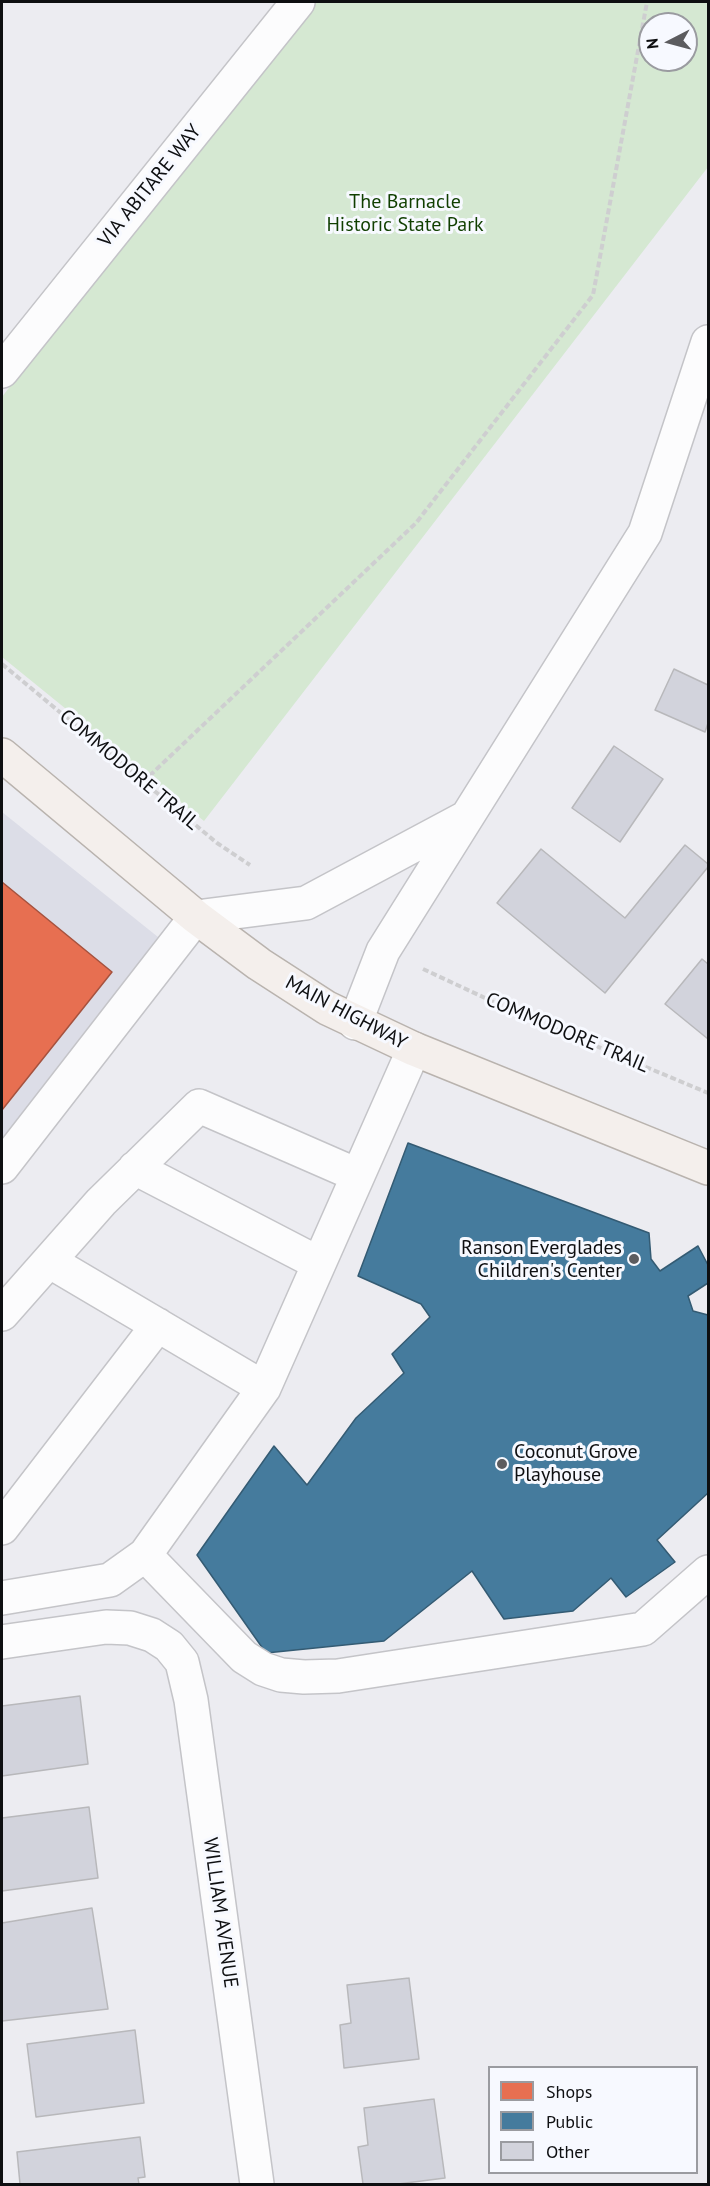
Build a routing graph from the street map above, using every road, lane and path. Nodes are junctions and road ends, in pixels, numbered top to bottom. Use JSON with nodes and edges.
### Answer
{"nodes":[{"id":1,"x":298,"y":2,"type":"edge"},
{"id":2,"x":647,"y":2,"type":"edge"},
{"id":3,"x":708,"y":342,"type":"edge"},
{"id":4,"x":2,"y":371,"type":"edge"},
{"id":5,"x":2,"y":664,"type":"edge"},
{"id":6,"x":2,"y":755,"type":"edge"},
{"id":7,"x":143,"y":782,"type":"junction"},
{"id":8,"x":467,"y":817,"type":"junction"},
{"id":9,"x":251,"y":866,"type":"dead end"},
{"id":10,"x":196,"y":917,"type":"junction"},
{"id":11,"x":425,"y":970,"type":"dead end"},
{"id":12,"x":355,"y":1023,"type":"junction"},
{"id":13,"x":414,"y":1049,"type":"junction"},
{"id":14,"x":708,"y":1093,"type":"edge"},
{"id":15,"x":2,"y":1167,"type":"edge"},
{"id":16,"x":135,"y":1168,"type":"junction"},
{"id":17,"x":708,"y":1168,"type":"edge"},
{"id":18,"x":357,"y":1175,"type":"junction"},
{"id":19,"x":49,"y":1261,"type":"junction"},
{"id":20,"x":318,"y":1263,"type":"junction"},
{"id":21,"x":2,"y":1314,"type":"edge"},
{"id":22,"x":158,"y":1325,"type":"junction"},
{"id":23,"x":264,"y":1388,"type":"junction"},
{"id":24,"x":2,"y":1528,"type":"edge"},
{"id":25,"x":145,"y":1556,"type":"junction"},
{"id":26,"x":708,"y":1572,"type":"edge"},
{"id":27,"x":2,"y":1598,"type":"edge"},
{"id":28,"x":2,"y":1642,"type":"edge"},
{"id":29,"x":257,"y":2184,"type":"edge"}],
"edges":[{"from":1,"to":4,"type":"street","name":"VIA ABITARE WAY"},
{"from":2,"to":7,"type":"path"},
{"from":3,"to":8,"type":"street"},
{"from":5,"to":7,"type":"path","name":"COMMODORE TRAIL"},
{"from":6,"to":10,"type":"main road","name":"MAIN HIGHWAY"},
{"from":7,"to":9,"type":"path","name":"COMMODORE TRAIL"},
{"from":8,"to":10,"type":"street"},
{"from":8,"to":12,"type":"street"},
{"from":10,"to":12,"type":"main road","name":"MAIN HIGHWAY"},
{"from":10,"to":15,"type":"street"},
{"from":11,"to":14,"type":"path","name":"COMMODORE TRAIL"},
{"from":12,"to":13,"type":"main road","name":"MAIN HIGHWAY"},
{"from":13,"to":17,"type":"main road","name":"MAIN HIGHWAY"},
{"from":13,"to":18,"type":"street"},
{"from":16,"to":18,"type":"street"},
{"from":16,"to":19,"type":"street"},
{"from":16,"to":20,"type":"street"},
{"from":18,"to":20,"type":"street"},
{"from":19,"to":21,"type":"street"},
{"from":19,"to":22,"type":"street"},
{"from":20,"to":23,"type":"street"},
{"from":22,"to":23,"type":"street"},
{"from":22,"to":24,"type":"street"},
{"from":23,"to":25,"type":"street"},
{"from":25,"to":26,"type":"street"},
{"from":25,"to":27,"type":"street"},
{"from":28,"to":29,"type":"street","name":"WILLIAM AVENUE"}]}
